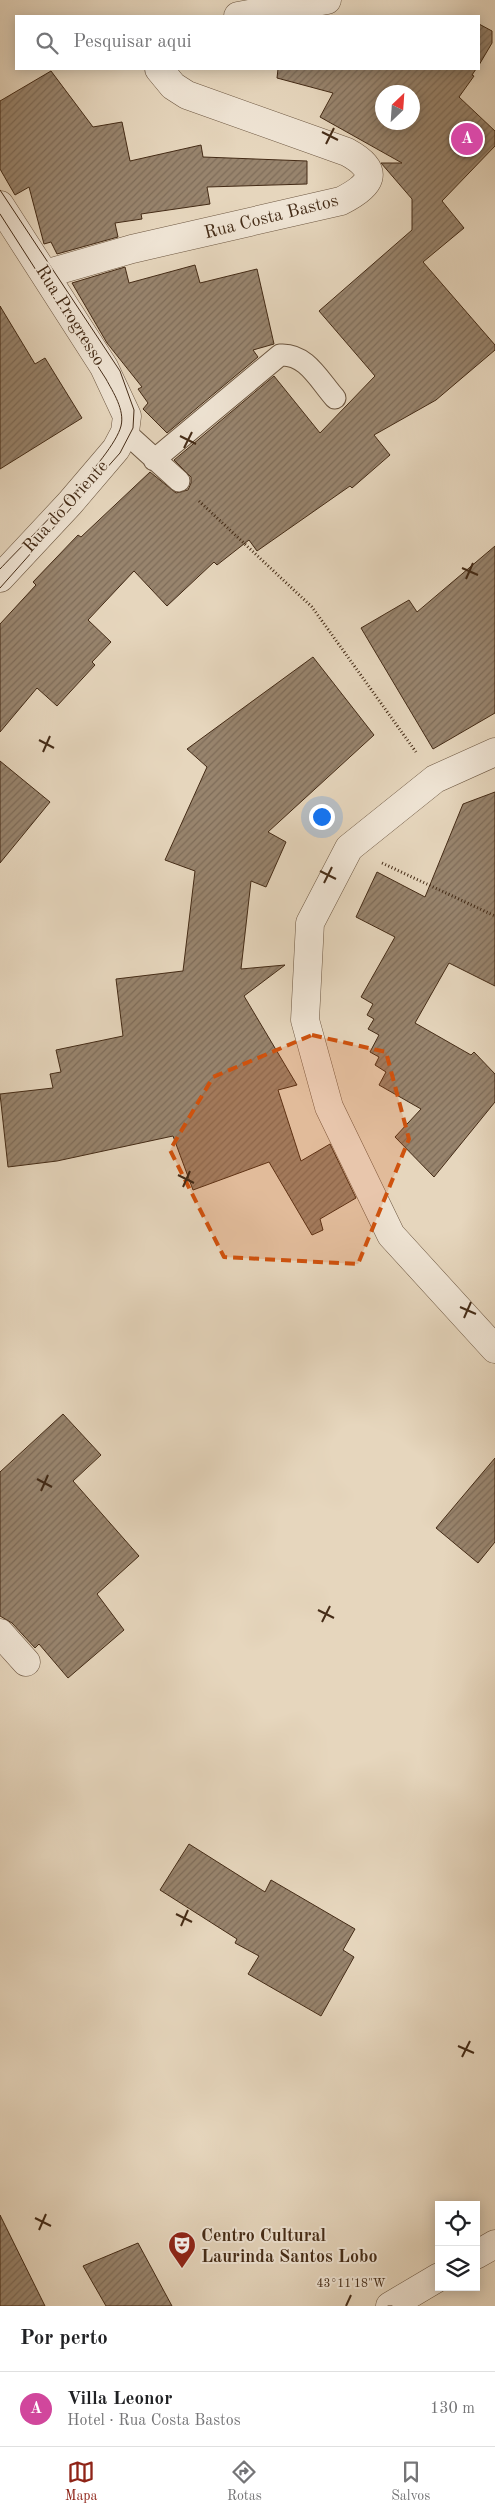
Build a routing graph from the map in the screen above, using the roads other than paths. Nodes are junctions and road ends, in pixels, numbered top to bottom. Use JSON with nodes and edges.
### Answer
{"nodes":[{"id":1,"x":328,"y":0,"type":"edge"},
{"id":2,"x":244,"y":15,"type":"edge"},
{"id":3,"x":160,"y":70,"type":"edge"},
{"id":4,"x":0,"y":204,"type":"edge"},
{"id":5,"x":45,"y":274,"type":"junction"},
{"id":6,"x":335,"y":398,"type":"dead end"},
{"id":7,"x":125,"y":432,"type":"junction"},
{"id":8,"x":154,"y":460,"type":"junction"},
{"id":9,"x":179,"y":481,"type":"road end"},
{"id":10,"x":0,"y":578,"type":"edge"},
{"id":11,"x":495,"y":752,"type":"edge"},
{"id":12,"x":495,"y":1349,"type":"edge"},
{"id":13,"x":0,"y":1633,"type":"edge"},
{"id":14,"x":26,"y":1662,"type":"dead end"},
{"id":15,"x":495,"y":2244,"type":"edge"},
{"id":16,"x":480,"y":2253,"type":"edge"},
{"id":17,"x":435,"y":2279,"type":"edge"},
{"id":18,"x":392,"y":2306,"type":"edge"}],
"edges":[{"from":1,"to":2,"type":"street"},
{"from":3,"to":5,"type":"street","name":"Rua Costa Bastos"},
{"from":4,"to":5,"type":"street","name":"Rua Progresso"},
{"from":5,"to":7,"type":"street","name":"Rua Progresso"},
{"from":6,"to":8,"type":"lane"},
{"from":7,"to":8,"type":"lane"},
{"from":7,"to":10,"type":"street","name":"Rua do Oriente"},
{"from":8,"to":9,"type":"lane"},
{"from":11,"to":12,"type":"street"},
{"from":13,"to":14,"type":"street"},
{"from":15,"to":16,"type":"street"},
{"from":17,"to":18,"type":"street"}]}
